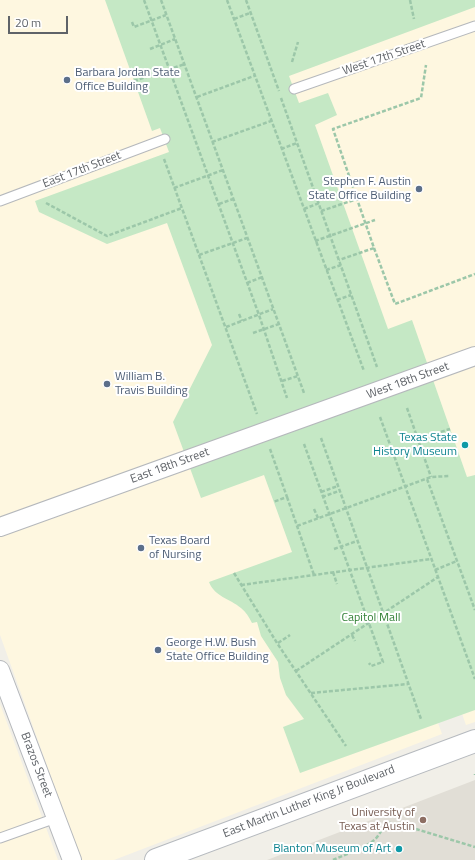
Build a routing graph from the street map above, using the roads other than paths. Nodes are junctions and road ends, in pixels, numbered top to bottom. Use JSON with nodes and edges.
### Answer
{"nodes":[{"id":1,"x":475,"y":26,"type":"edge"},
{"id":2,"x":294,"y":89,"type":"dead end"},
{"id":3,"x":164,"y":139,"type":"dead end"},
{"id":4,"x":0,"y":201,"type":"edge"},
{"id":5,"x":475,"y":356,"type":"edge"},
{"id":6,"x":340,"y":405,"type":"joint"},
{"id":7,"x":0,"y":527,"type":"edge"},
{"id":8,"x":0,"y":670,"type":"edge"},
{"id":9,"x":468,"y":743,"type":"edge"},
{"id":10,"x":56,"y":818,"type":"junction"},
{"id":11,"x":0,"y":838,"type":"edge"},
{"id":12,"x":72,"y":860,"type":"edge"},
{"id":13,"x":156,"y":860,"type":"edge"}],
"edges":[{"from":1,"to":2,"type":"lane","name":"West 17th Street"},
{"from":3,"to":4,"type":"lane","name":"East 17th Street"},
{"from":5,"to":6,"type":"street","name":"West 18th Street"},
{"from":6,"to":7,"type":"street","name":"East 18th Street"},
{"from":8,"to":10,"type":"street","name":"Brazos Street"},
{"from":9,"to":13,"type":"main road","name":"East Martin Luther King Jr Boulevard"},
{"from":10,"to":11,"type":"lane"},
{"from":10,"to":12,"type":"street","name":"Brazos Street"}]}
